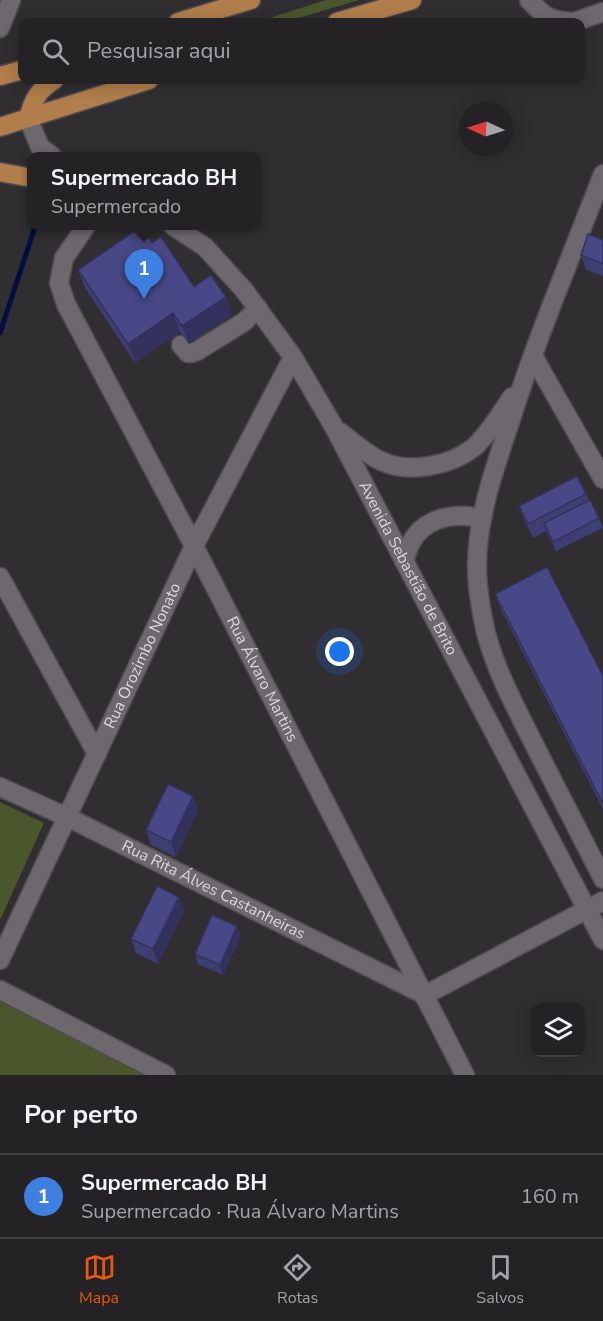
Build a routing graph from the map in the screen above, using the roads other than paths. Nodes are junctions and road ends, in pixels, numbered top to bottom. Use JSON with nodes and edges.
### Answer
{"nodes":[{"id":1,"x":11,"y":0,"type":"edge"},
{"id":2,"x":412,"y":0,"type":"edge"},
{"id":3,"x":529,"y":0,"type":"edge"},
{"id":4,"x":245,"y":2,"type":"edge"},
{"id":5,"x":603,"y":12,"type":"edge"},
{"id":6,"x":191,"y":18,"type":"edge"},
{"id":7,"x":230,"y":18,"type":"edge"},
{"id":8,"x":351,"y":18,"type":"edge"},
{"id":9,"x":550,"y":18,"type":"edge"},
{"id":10,"x":584,"y":18,"type":"edge"},
{"id":11,"x":0,"y":28,"type":"edge"},
{"id":12,"x":18,"y":71,"type":"edge"},
{"id":13,"x":0,"y":76,"type":"edge"},
{"id":14,"x":48,"y":84,"type":"edge"},
{"id":15,"x":136,"y":84,"type":"edge"},
{"id":16,"x":28,"y":118,"type":"junction"},
{"id":17,"x":0,"y":127,"type":"edge"},
{"id":18,"x":47,"y":152,"type":"edge"},
{"id":19,"x":0,"y":171,"type":"edge"},
{"id":20,"x":603,"y":174,"type":"edge"},
{"id":21,"x":27,"y":177,"type":"edge"},
{"id":22,"x":83,"y":230,"type":"edge"},
{"id":23,"x":181,"y":230,"type":"edge"},
{"id":24,"x":258,"y":308,"type":"junction"},
{"id":25,"x":181,"y":345,"type":"dead end"},
{"id":26,"x":533,"y":356,"type":"junction"},
{"id":27,"x":294,"y":357,"type":"junction"},
{"id":28,"x":522,"y":383,"type":"junction"},
{"id":29,"x":334,"y":427,"type":"junction"},
{"id":30,"x":603,"y":479,"type":"edge"},
{"id":31,"x":482,"y":519,"type":"junction"},
{"id":32,"x":194,"y":546,"type":"junction"},
{"id":33,"x":404,"y":561,"type":"junction"},
{"id":34,"x":0,"y":577,"type":"edge"},
{"id":35,"x":96,"y":754,"type":"junction"},
{"id":36,"x":0,"y":787,"type":"edge"},
{"id":37,"x":67,"y":817,"type":"junction"},
{"id":38,"x":603,"y":879,"type":"edge"},
{"id":39,"x":595,"y":905,"type":"edge"},
{"id":40,"x":603,"y":940,"type":"edge"},
{"id":41,"x":0,"y":960,"type":"edge"},
{"id":42,"x":0,"y":990,"type":"edge"},
{"id":43,"x":425,"y":995,"type":"junction"},
{"id":44,"x":166,"y":1075,"type":"edge"},
{"id":45,"x":465,"y":1075,"type":"edge"}],
"edges":[{"from":1,"to":11,"type":"street"},
{"from":2,"to":8,"type":"highway"},
{"from":3,"to":9,"type":"street"},
{"from":4,"to":6,"type":"highway"},
{"from":4,"to":7,"type":"highway"},
{"from":5,"to":10,"type":"street"},
{"from":12,"to":13,"type":"highway"},
{"from":14,"to":16,"type":"highway"},
{"from":15,"to":16,"type":"highway"},
{"from":16,"to":17,"type":"highway"},
{"from":16,"to":18,"type":"street"},
{"from":19,"to":21,"type":"highway"},
{"from":20,"to":26,"type":"street"},
{"from":22,"to":32,"type":"street","name":"Rua Álvaro Martins"},
{"from":23,"to":24,"type":"street","name":"Avenida Sebastião de Brito"},
{"from":24,"to":25,"type":"street"},
{"from":24,"to":27,"type":"street","name":"Avenida Sebastião de Brito"},
{"from":26,"to":28,"type":"street"},
{"from":26,"to":30,"type":"street"},
{"from":27,"to":29,"type":"street","name":"Avenida Sebastião de Brito"},
{"from":27,"to":32,"type":"street","name":"Rua Orozimbo Nonato"},
{"from":28,"to":29,"type":"street"},
{"from":28,"to":31,"type":"street"},
{"from":29,"to":33,"type":"street","name":"Avenida Sebastião de Brito"},
{"from":31,"to":33,"type":"street"},
{"from":31,"to":38,"type":"street"},
{"from":32,"to":35,"type":"street","name":"Rua Orozimbo Nonato"},
{"from":32,"to":43,"type":"street","name":"Rua Álvaro Martins"},
{"from":33,"to":39,"type":"street","name":"Avenida Sebastião de Brito"},
{"from":34,"to":35,"type":"street"},
{"from":35,"to":37,"type":"street","name":"Rua Orozimbo Nonato"},
{"from":36,"to":37,"type":"street","name":"Rua Rita Álves Castanheiras"},
{"from":37,"to":41,"type":"street","name":"Rua Orozimbo Nonato"},
{"from":37,"to":43,"type":"street","name":"Rua Rita Álves Castanheiras"},
{"from":39,"to":40,"type":"street","name":"Avenida Sebastião de Brito"},
{"from":39,"to":43,"type":"street"},
{"from":42,"to":44,"type":"street"},
{"from":43,"to":45,"type":"street","name":"Rua Álvaro Martins"}]}
